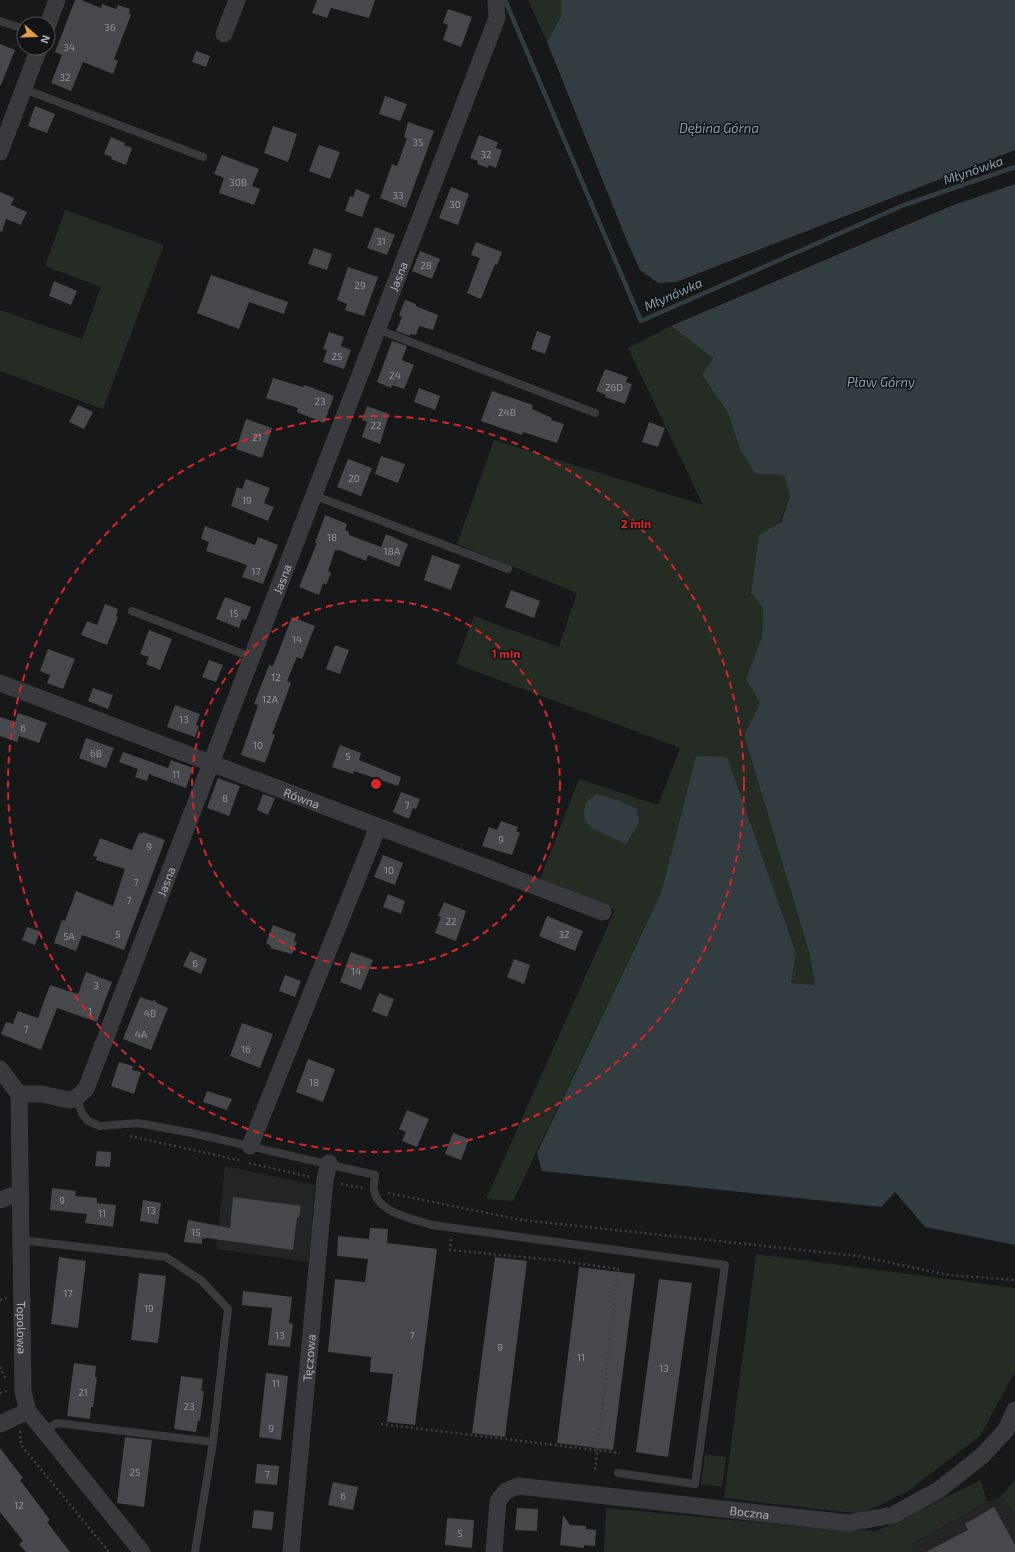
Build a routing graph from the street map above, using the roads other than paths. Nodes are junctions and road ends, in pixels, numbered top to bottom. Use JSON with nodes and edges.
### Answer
{"nodes":[{"id":1,"x":58,"y":0,"type":"edge"},
{"id":2,"x":237,"y":0,"type":"edge"},
{"id":3,"x":496,"y":0,"type":"edge"},
{"id":4,"x":51,"y":16,"type":"edge"},
{"id":5,"x":0,"y":21,"type":"edge"},
{"id":6,"x":16,"y":27,"type":"edge"},
{"id":7,"x":224,"y":34,"type":"dead end"},
{"id":8,"x":36,"y":56,"type":"edge"},
{"id":9,"x":24,"y":89,"type":"junction"},
{"id":10,"x":0,"y":152,"type":"edge"},
{"id":11,"x":203,"y":157,"type":"dead end"},
{"id":12,"x":377,"y":329,"type":"junction"},
{"id":13,"x":595,"y":413,"type":"dead end"},
{"id":14,"x":313,"y":495,"type":"junction"},
{"id":15,"x":508,"y":569,"type":"dead end"},
{"id":16,"x":132,"y":611,"type":"dead end"},
{"id":17,"x":251,"y":657,"type":"junction"},
{"id":18,"x":0,"y":683,"type":"edge"},
{"id":19,"x":210,"y":763,"type":"junction"},
{"id":20,"x":378,"y":828,"type":"junction"},
{"id":21,"x":603,"y":912,"type":"dead end"},
{"id":22,"x":0,"y":1069,"type":"edge"},
{"id":23,"x":19,"y":1094,"type":"junction"},
{"id":24,"x":76,"y":1098,"type":"junction"},
{"id":25,"x":250,"y":1146,"type":"junction"},
{"id":26,"x":329,"y":1164,"type":"junction"},
{"id":27,"x":20,"y":1193,"type":"junction"},
{"id":28,"x":0,"y":1200,"type":"edge"},
{"id":29,"x":21,"y":1240,"type":"junction"},
{"id":30,"x":1015,"y":1410,"type":"edge"},
{"id":31,"x":28,"y":1411,"type":"junction"},
{"id":32,"x":0,"y":1424,"type":"edge"},
{"id":33,"x":44,"y":1431,"type":"junction"},
{"id":34,"x":213,"y":1442,"type":"junction"},
{"id":35,"x":618,"y":1473,"type":"dead end"},
{"id":36,"x":142,"y":1552,"type":"edge"},
{"id":37,"x":195,"y":1552,"type":"edge"},
{"id":38,"x":291,"y":1552,"type":"edge"},
{"id":39,"x":494,"y":1552,"type":"edge"}],
"edges":[{"from":1,"to":4,"type":"street"},
{"from":2,"to":7,"type":"street"},
{"from":3,"to":12,"type":"street","name":"Jasna"},
{"from":5,"to":6,"type":"lane"},
{"from":8,"to":9,"type":"street"},
{"from":9,"to":10,"type":"street"},
{"from":9,"to":11,"type":"lane"},
{"from":12,"to":13,"type":"lane"},
{"from":12,"to":14,"type":"street","name":"Jasna"},
{"from":14,"to":15,"type":"lane"},
{"from":14,"to":17,"type":"street","name":"Jasna"},
{"from":16,"to":17,"type":"lane"},
{"from":17,"to":19,"type":"street","name":"Jasna"},
{"from":18,"to":19,"type":"street","name":"Równa"},
{"from":19,"to":20,"type":"street","name":"Równa"},
{"from":19,"to":24,"type":"street","name":"Jasna"},
{"from":20,"to":21,"type":"street","name":"Równa"},
{"from":20,"to":25,"type":"street"},
{"from":22,"to":23,"type":"street"},
{"from":23,"to":24,"type":"street"},
{"from":23,"to":27,"type":"street","name":"Topolowa"},
{"from":24,"to":25,"type":"lane"},
{"from":25,"to":26,"type":"lane"},
{"from":26,"to":35,"type":"lane"},
{"from":26,"to":38,"type":"street","name":"Tęczowa"},
{"from":27,"to":28,"type":"street"},
{"from":27,"to":29,"type":"street","name":"Topolowa"},
{"from":29,"to":31,"type":"street","name":"Topolowa"},
{"from":29,"to":34,"type":"lane"},
{"from":30,"to":39,"type":"street","name":"Boczna"},
{"from":31,"to":32,"type":"street"},
{"from":31,"to":33,"type":"street","name":"Topolowa"},
{"from":33,"to":34,"type":"lane"},
{"from":33,"to":36,"type":"street","name":"Topolowa"},
{"from":34,"to":37,"type":"lane"}]}
